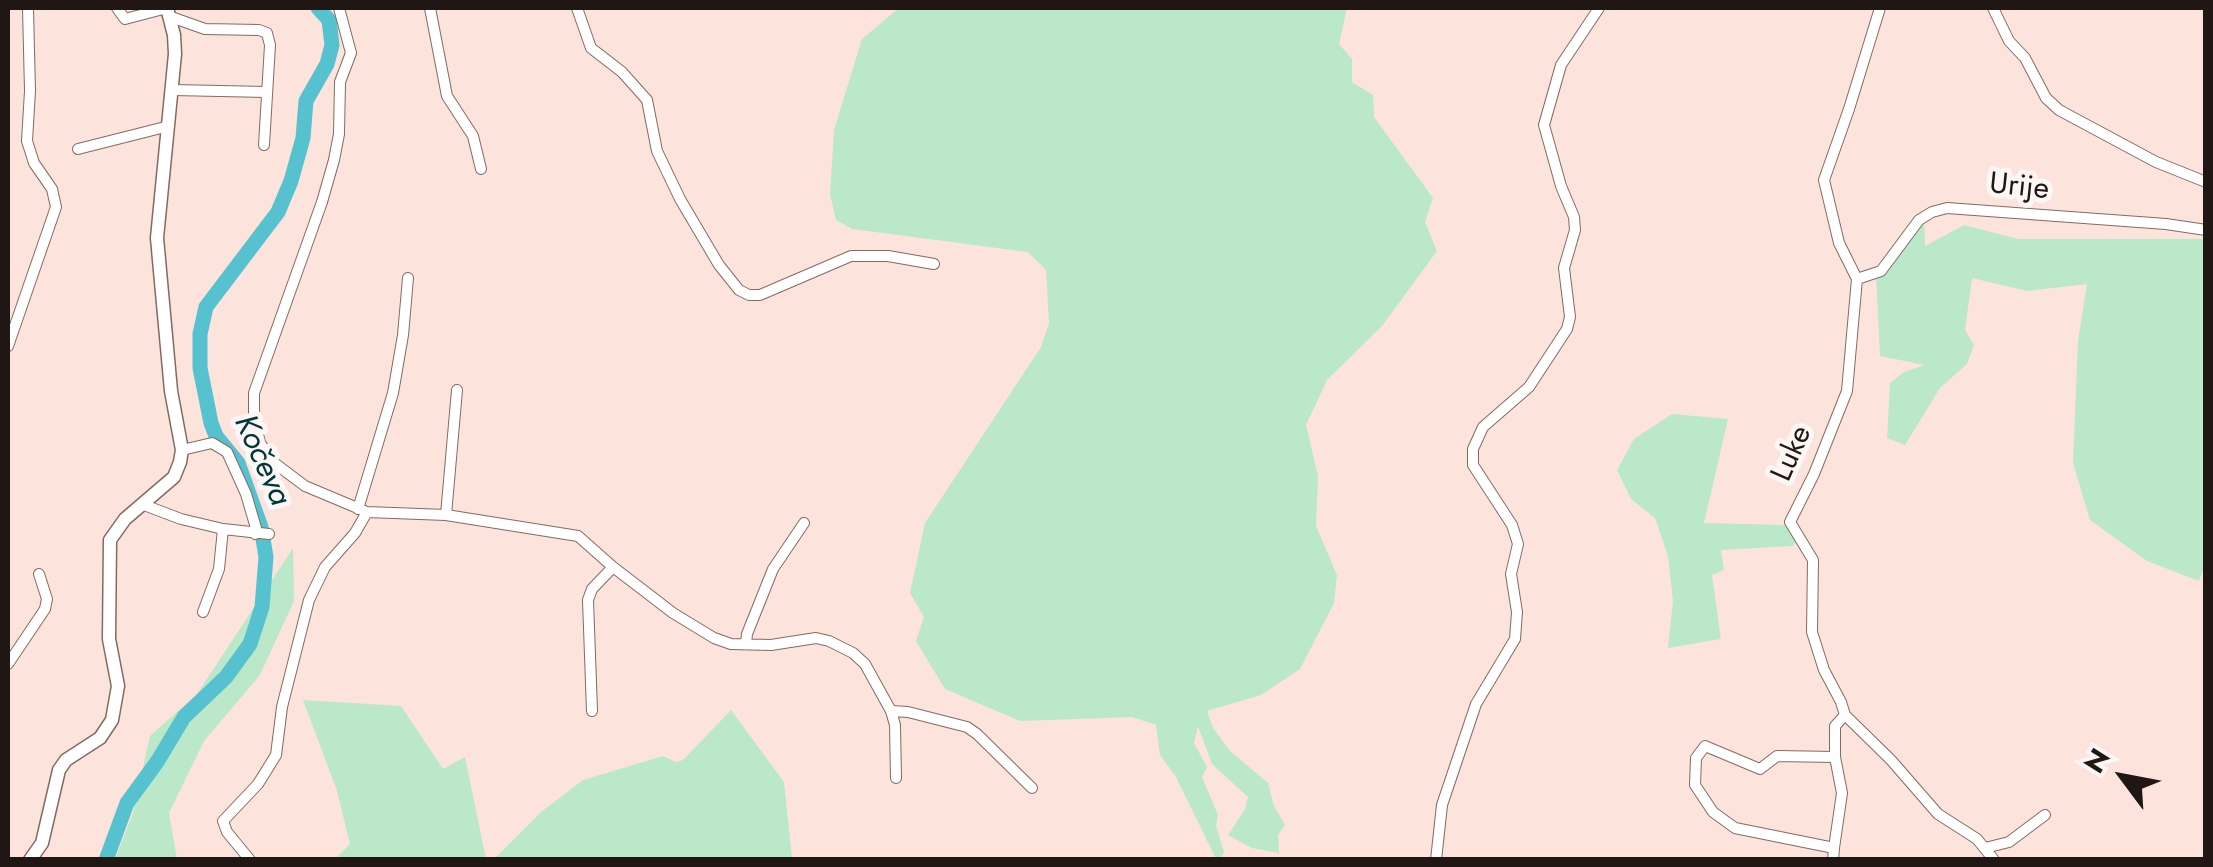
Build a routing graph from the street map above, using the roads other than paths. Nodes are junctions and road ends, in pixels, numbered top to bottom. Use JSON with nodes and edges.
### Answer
{"nodes":[{"id":1,"x":28,"y":8,"type":"edge"},
{"id":2,"x":117,"y":8,"type":"edge"},
{"id":3,"x":339,"y":8,"type":"edge"},
{"id":4,"x":430,"y":8,"type":"edge"},
{"id":5,"x":576,"y":8,"type":"edge"},
{"id":6,"x":1600,"y":8,"type":"edge"},
{"id":7,"x":1880,"y":8,"type":"edge"},
{"id":8,"x":1993,"y":8,"type":"edge"},
{"id":9,"x":169,"y":12,"type":"edge"},
{"id":10,"x":173,"y":90,"type":"junction"},
{"id":11,"x":267,"y":92,"type":"junction"},
{"id":12,"x":169,"y":126,"type":"junction"},
{"id":13,"x":264,"y":145,"type":"dead end"},
{"id":14,"x":78,"y":149,"type":"dead end"},
{"id":15,"x":482,"y":169,"type":"dead end"},
{"id":16,"x":2206,"y":182,"type":"edge"},
{"id":17,"x":2206,"y":230,"type":"edge"},
{"id":18,"x":934,"y":264,"type":"dead end"},
{"id":19,"x":408,"y":278,"type":"dead end"},
{"id":20,"x":1857,"y":279,"type":"junction"},
{"id":21,"x":8,"y":346,"type":"edge"},
{"id":22,"x":457,"y":390,"type":"dead end"},
{"id":23,"x":182,"y":450,"type":"junction"},
{"id":24,"x":144,"y":505,"type":"junction"},
{"id":25,"x":363,"y":510,"type":"junction"},
{"id":26,"x":446,"y":515,"type":"junction"},
{"id":27,"x":804,"y":523,"type":"dead end"},
{"id":28,"x":224,"y":529,"type":"junction"},
{"id":29,"x":613,"y":568,"type":"junction"},
{"id":30,"x":39,"y":574,"type":"dead end"},
{"id":31,"x":203,"y":612,"type":"dead end"},
{"id":32,"x":746,"y":644,"type":"junction"},
{"id":33,"x":8,"y":664,"type":"edge"},
{"id":34,"x":592,"y":711,"type":"dead end"},
{"id":35,"x":891,"y":711,"type":"junction"},
{"id":36,"x":1844,"y":715,"type":"junction"},
{"id":37,"x":1835,"y":757,"type":"junction"},
{"id":38,"x":896,"y":778,"type":"dead end"},
{"id":39,"x":1032,"y":788,"type":"dead end"},
{"id":40,"x":2045,"y":816,"type":"dead end"},
{"id":41,"x":1985,"y":848,"type":"junction"},
{"id":42,"x":1834,"y":854,"type":"edge"},
{"id":43,"x":30,"y":860,"type":"edge"},
{"id":44,"x":250,"y":860,"type":"edge"},
{"id":45,"x":1436,"y":860,"type":"edge"},
{"id":46,"x":1994,"y":860,"type":"edge"}],
"edges":[{"from":1,"to":21,"type":"street"},
{"from":2,"to":9,"type":"street"},
{"from":3,"to":25,"type":"street"},
{"from":4,"to":15,"type":"street"},
{"from":5,"to":18,"type":"street"},
{"from":6,"to":45,"type":"street"},
{"from":7,"to":20,"type":"street","name":"Luke"},
{"from":8,"to":16,"type":"street"},
{"from":9,"to":10,"type":"main road"},
{"from":9,"to":11,"type":"street"},
{"from":10,"to":11,"type":"street"},
{"from":10,"to":12,"type":"main road"},
{"from":11,"to":13,"type":"street"},
{"from":12,"to":14,"type":"street"},
{"from":12,"to":23,"type":"main road"},
{"from":17,"to":20,"type":"street","name":"Urije"},
{"from":19,"to":25,"type":"street"},
{"from":20,"to":36,"type":"street","name":"Luke"},
{"from":22,"to":26,"type":"street"},
{"from":23,"to":24,"type":"main road"},
{"from":23,"to":28,"type":"street"},
{"from":24,"to":28,"type":"street"},
{"from":24,"to":43,"type":"main road"},
{"from":25,"to":26,"type":"street"},
{"from":25,"to":44,"type":"street"},
{"from":26,"to":29,"type":"street"},
{"from":27,"to":32,"type":"street"},
{"from":28,"to":31,"type":"street"},
{"from":29,"to":32,"type":"street"},
{"from":29,"to":34,"type":"street"},
{"from":30,"to":33,"type":"street"},
{"from":32,"to":35,"type":"street"},
{"from":35,"to":38,"type":"street"},
{"from":35,"to":39,"type":"street"},
{"from":36,"to":37,"type":"street"},
{"from":36,"to":41,"type":"street","name":"Luke"},
{"from":37,"to":42,"type":"street"},
{"from":37,"to":42,"type":"street"},
{"from":40,"to":41,"type":"street"},
{"from":41,"to":46,"type":"street","name":"Luke"}]}
